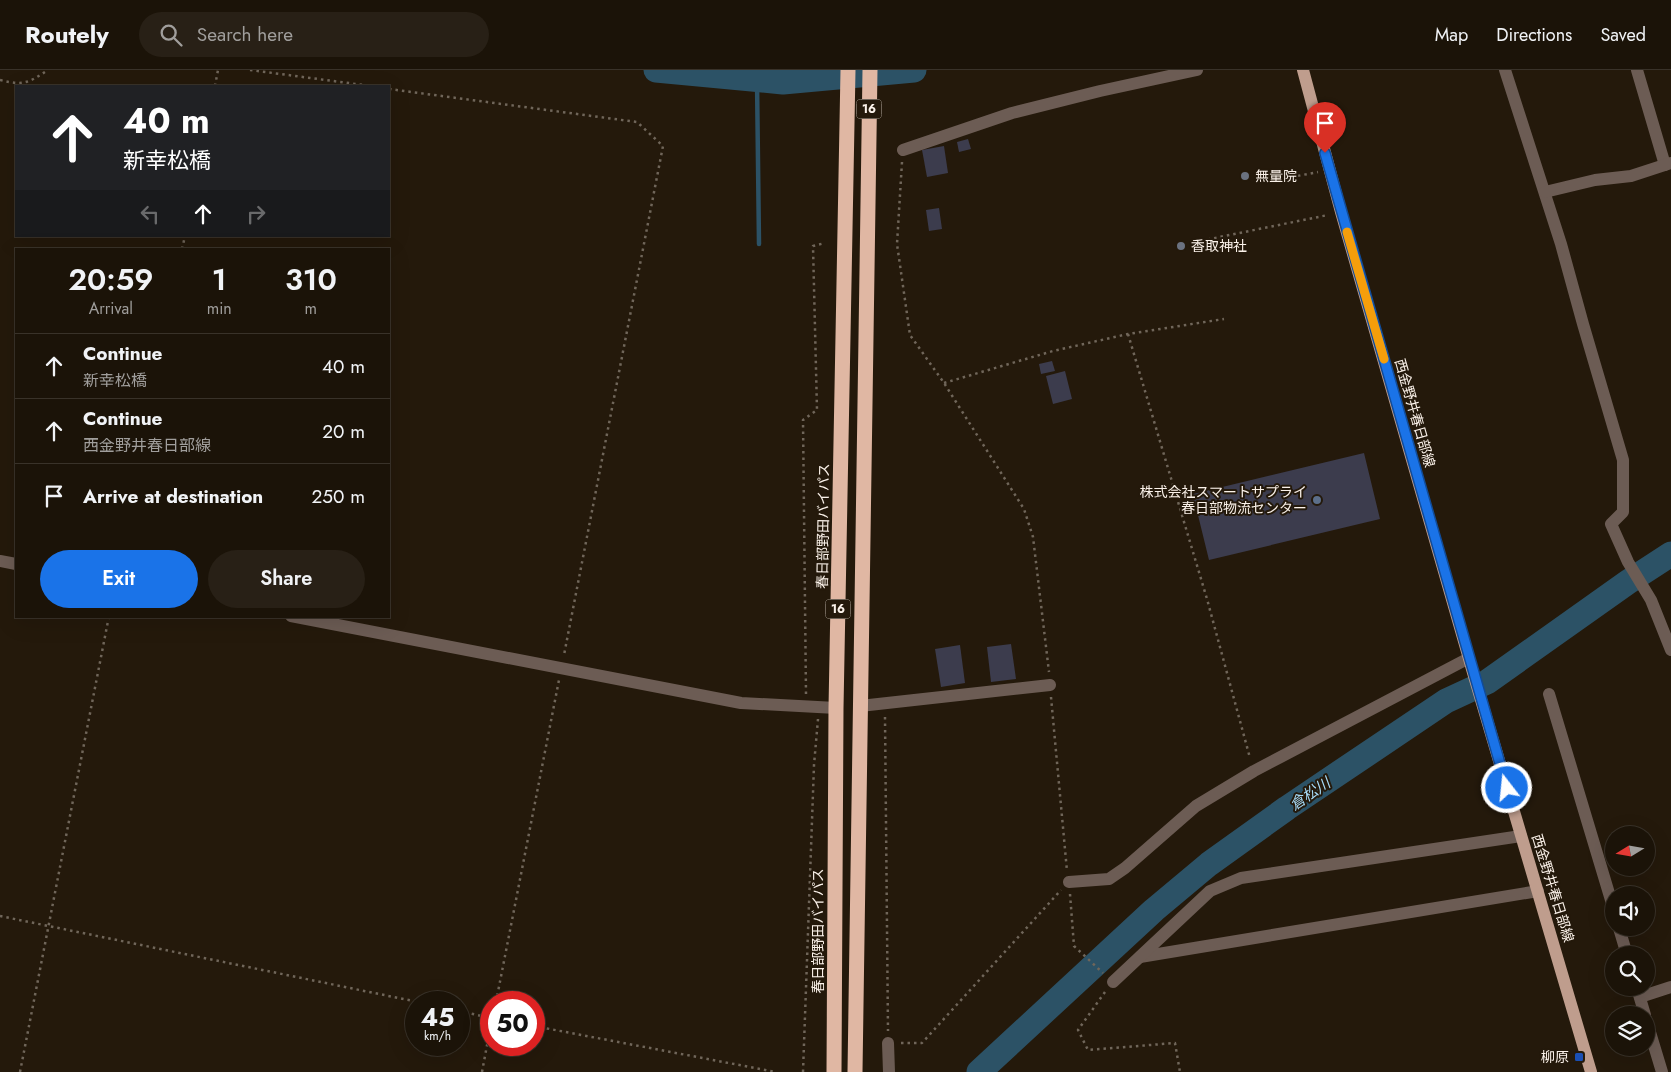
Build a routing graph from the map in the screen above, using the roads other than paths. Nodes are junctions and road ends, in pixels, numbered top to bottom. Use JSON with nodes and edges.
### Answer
{"nodes":[{"id":1,"x":848,"y":70,"type":"edge"},
{"id":2,"x":870,"y":70,"type":"edge"},
{"id":3,"x":1197,"y":70,"type":"edge"},
{"id":4,"x":1303,"y":70,"type":"edge"},
{"id":5,"x":1505,"y":70,"type":"edge"},
{"id":6,"x":1636,"y":70,"type":"edge"},
{"id":7,"x":903,"y":150,"type":"road end"},
{"id":8,"x":1668,"y":164,"type":"edge"},
{"id":9,"x":1544,"y":192,"type":"junction"},
{"id":10,"x":0,"y":560,"type":"edge"},
{"id":11,"x":15,"y":564,"type":"edge"},
{"id":12,"x":302,"y":618,"type":"edge"},
{"id":13,"x":1671,"y":650,"type":"edge"},
{"id":14,"x":1469,"y":658,"type":"junction"},
{"id":15,"x":1050,"y":685,"type":"road end"},
{"id":16,"x":1549,"y":694,"type":"dead end"},
{"id":17,"x":860,"y":706,"type":"junction"},
{"id":18,"x":836,"y":708,"type":"junction"},
{"id":19,"x":1521,"y":836,"type":"junction"},
{"id":20,"x":1068,"y":882,"type":"road end"},
{"id":21,"x":1607,"y":886,"type":"edge"},
{"id":22,"x":1538,"y":891,"type":"junction"},
{"id":23,"x":1140,"y":957,"type":"junction"},
{"id":24,"x":1112,"y":982,"type":"road end"},
{"id":25,"x":1671,"y":987,"type":"edge"},
{"id":26,"x":1655,"y":989,"type":"edge"},
{"id":27,"x":888,"y":1043,"type":"road end"},
{"id":28,"x":1655,"y":1049,"type":"edge"},
{"id":29,"x":834,"y":1072,"type":"edge"},
{"id":30,"x":855,"y":1072,"type":"edge"},
{"id":31,"x":889,"y":1072,"type":"edge"},
{"id":32,"x":1591,"y":1072,"type":"edge"},
{"id":33,"x":1662,"y":1072,"type":"edge"}],
"edges":[{"from":1,"to":18,"type":"highway","name":"春日部野田バイパス","number":"16"},
{"from":2,"to":17,"type":"highway","number":"16"},
{"from":3,"to":7,"type":"street"},
{"from":4,"to":14,"type":"main road","name":"西金野井春日部線"},
{"from":5,"to":9,"type":"street"},
{"from":6,"to":8,"type":"street"},
{"from":8,"to":9,"type":"street"},
{"from":9,"to":13,"type":"street"},
{"from":10,"to":11,"type":"street"},
{"from":12,"to":18,"type":"street"},
{"from":14,"to":19,"type":"main road","name":"西金野井春日部線"},
{"from":14,"to":20,"type":"street"},
{"from":15,"to":17,"type":"street"},
{"from":16,"to":21,"type":"street"},
{"from":17,"to":30,"type":"highway","number":"16"},
{"from":18,"to":29,"type":"highway","name":"春日部野田バイパス","number":"16"},
{"from":19,"to":22,"type":"main road","name":"西金野井春日部線"},
{"from":19,"to":23,"type":"street"},
{"from":22,"to":23,"type":"street"},
{"from":22,"to":32,"type":"main road","name":"西金野井春日部線"},
{"from":23,"to":24,"type":"street"},
{"from":25,"to":26,"type":"street"},
{"from":27,"to":31,"type":"street"},
{"from":28,"to":33,"type":"street"}]}
